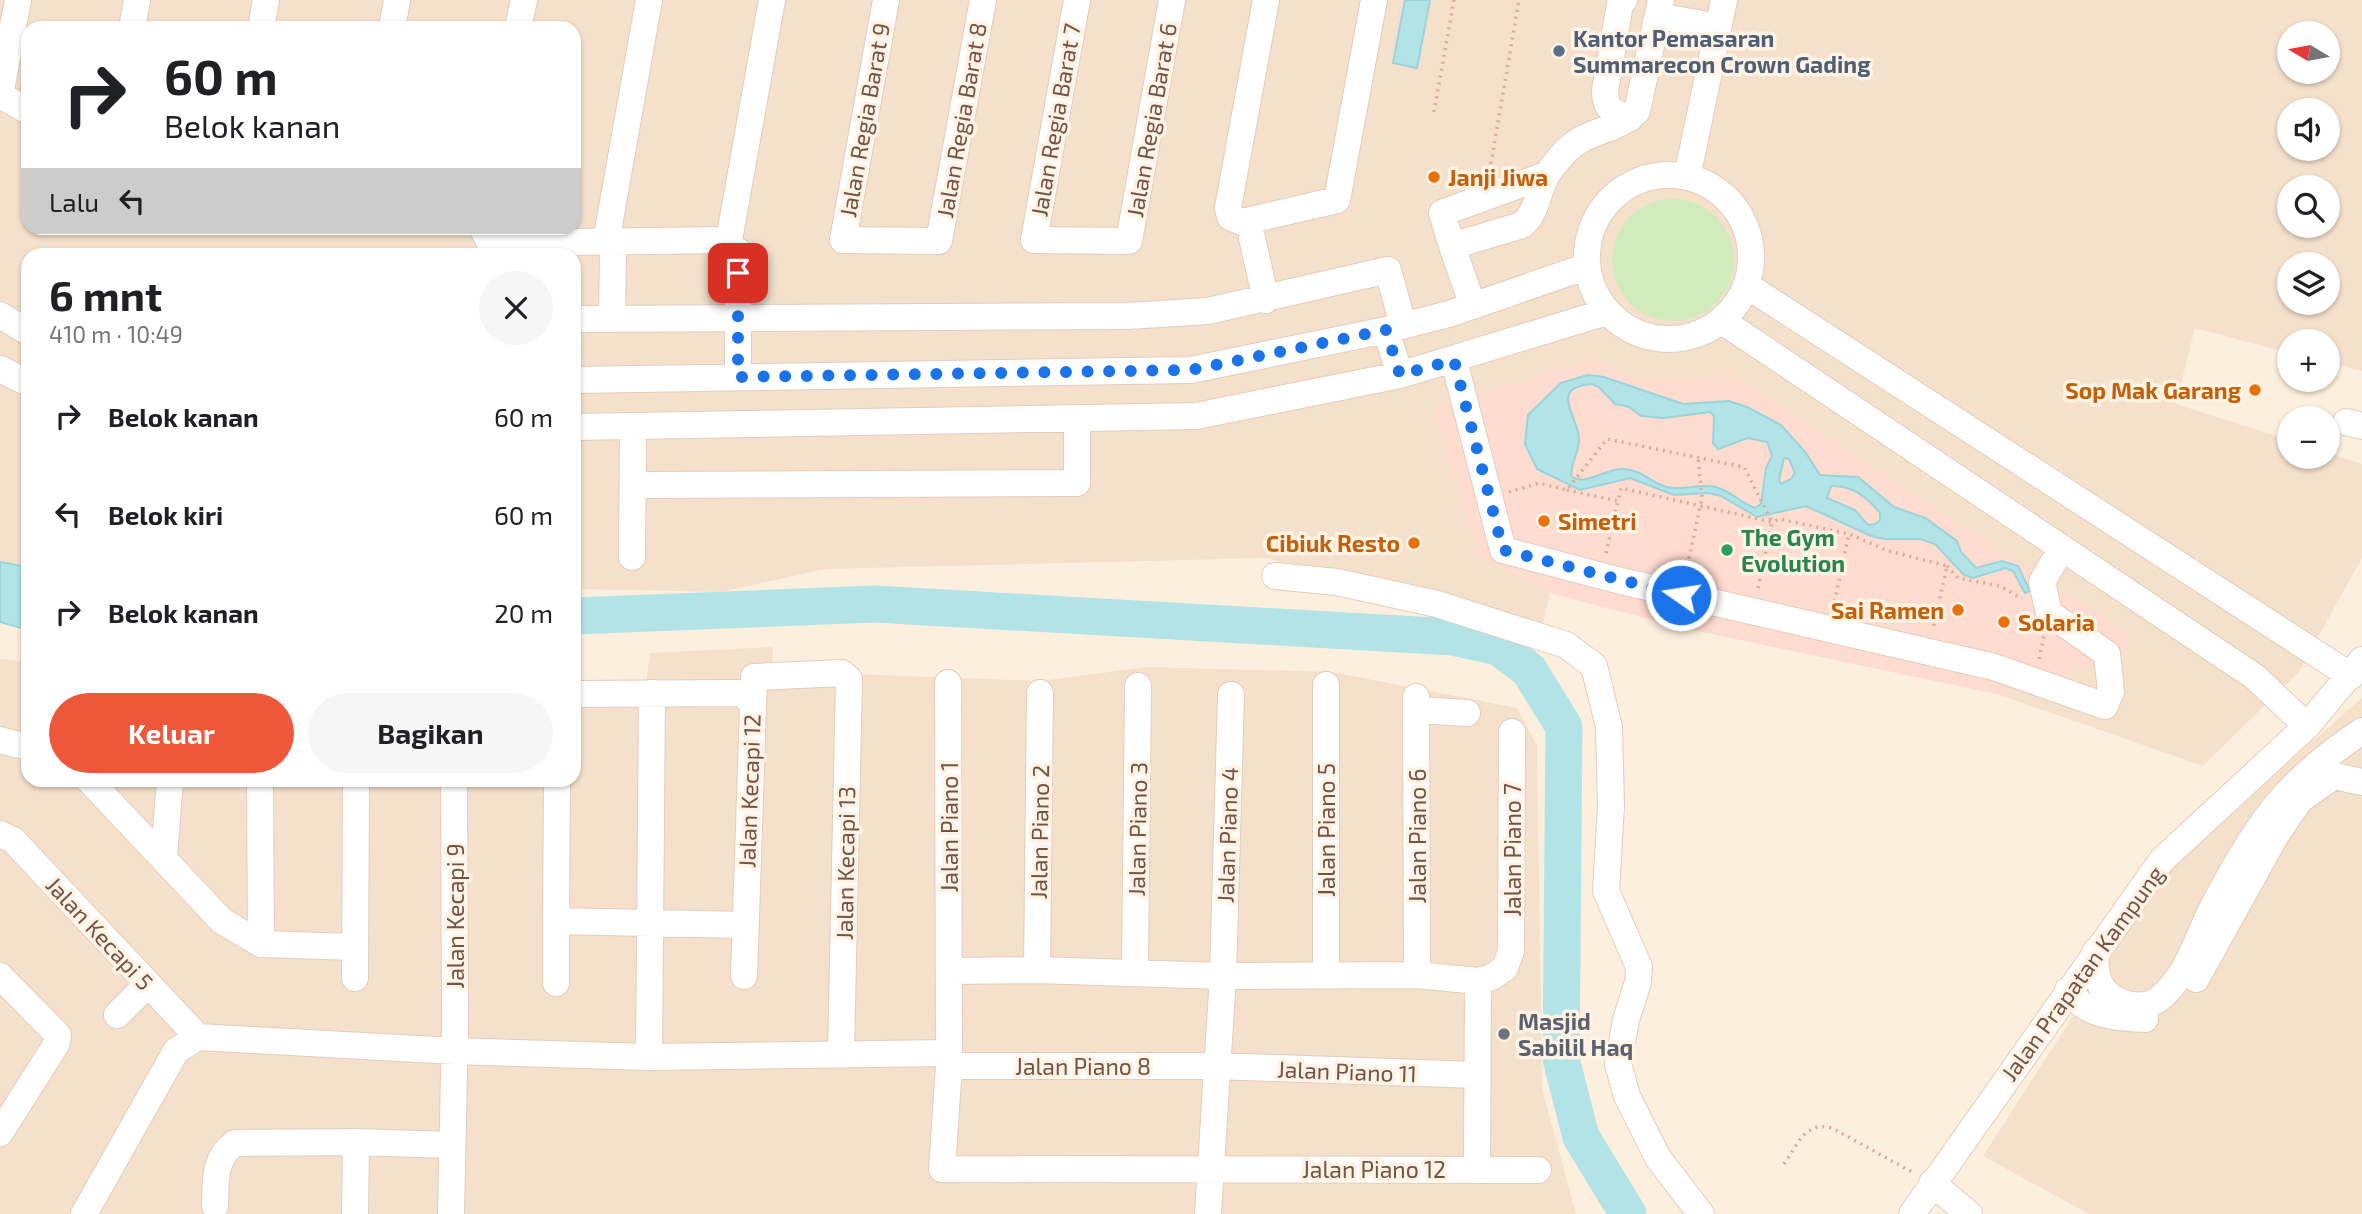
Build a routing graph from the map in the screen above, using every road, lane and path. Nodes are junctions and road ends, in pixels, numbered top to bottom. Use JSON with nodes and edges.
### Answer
{"nodes":[{"id":1,"x":18,"y":0,"type":"edge"},
{"id":2,"x":137,"y":0,"type":"edge"},
{"id":3,"x":266,"y":0,"type":"edge"},
{"id":4,"x":397,"y":0,"type":"edge"},
{"id":5,"x":524,"y":0,"type":"edge"},
{"id":6,"x":649,"y":0,"type":"edge"},
{"id":7,"x":772,"y":0,"type":"edge"},
{"id":8,"x":886,"y":0,"type":"edge"},
{"id":9,"x":983,"y":0,"type":"edge"},
{"id":10,"x":1077,"y":0,"type":"edge"},
{"id":11,"x":1172,"y":0,"type":"edge"},
{"id":12,"x":1266,"y":0,"type":"edge"},
{"id":13,"x":1374,"y":0,"type":"edge"},
{"id":14,"x":1454,"y":0,"type":"edge"},
{"id":15,"x":1519,"y":0,"type":"edge"},
{"id":16,"x":1624,"y":0,"type":"edge"},
{"id":17,"x":1662,"y":5,"type":"edge"},
{"id":18,"x":1721,"y":12,"type":"edge"},
{"id":19,"x":133,"y":21,"type":"edge"},
{"id":20,"x":262,"y":21,"type":"edge"},
{"id":21,"x":393,"y":21,"type":"edge"},
{"id":22,"x":520,"y":21,"type":"edge"},
{"id":23,"x":1605,"y":91,"type":"junction"},
{"id":24,"x":0,"y":95,"type":"edge"},
{"id":25,"x":21,"y":107,"type":"edge"},
{"id":26,"x":1434,"y":112,"type":"dead end"},
{"id":27,"x":1630,"y":118,"type":"junction"},
{"id":28,"x":1589,"y":134,"type":"junction"},
{"id":29,"x":1546,"y":175,"type":"junction"},
{"id":30,"x":1687,"y":177,"type":"junction"},
{"id":31,"x":1503,"y":191,"type":"junction"},
{"id":32,"x":486,"y":235,"type":"edge"},
{"id":33,"x":1252,"y":238,"type":"dead end"},
{"id":34,"x":939,"y":241,"type":"joint"},
{"id":35,"x":1129,"y":241,"type":"joint"},
{"id":36,"x":733,"y":245,"type":"junction"},
{"id":37,"x":609,"y":246,"type":"junction"},
{"id":38,"x":1452,"y":246,"type":"junction"},
{"id":39,"x":1586,"y":267,"type":"junction"},
{"id":40,"x":1746,"y":285,"type":"junction"},
{"id":41,"x":1266,"y":300,"type":"junction"},
{"id":42,"x":1473,"y":306,"type":"junction"},
{"id":43,"x":1606,"y":312,"type":"junction"},
{"id":44,"x":0,"y":315,"type":"edge"},
{"id":45,"x":738,"y":317,"type":"junction"},
{"id":46,"x":612,"y":318,"type":"junction"},
{"id":47,"x":581,"y":319,"type":"edge"},
{"id":48,"x":1722,"y":321,"type":"junction"},
{"id":49,"x":21,"y":328,"type":"edge"},
{"id":50,"x":1394,"y":328,"type":"junction"},
{"id":51,"x":1454,"y":360,"type":"junction"},
{"id":52,"x":0,"y":369,"type":"edge"},
{"id":53,"x":1400,"y":375,"type":"junction"},
{"id":54,"x":738,"y":377,"type":"junction"},
{"id":55,"x":21,"y":380,"type":"edge"},
{"id":56,"x":581,"y":380,"type":"edge"},
{"id":57,"x":1077,"y":418,"type":"junction"},
{"id":58,"x":633,"y":426,"type":"junction"},
{"id":59,"x":581,"y":427,"type":"edge"},
{"id":60,"x":1698,"y":458,"type":"junction"},
{"id":61,"x":632,"y":485,"type":"junction"},
{"id":62,"x":1568,"y":489,"type":"junction"},
{"id":63,"x":1490,"y":497,"type":"junction"},
{"id":64,"x":1618,"y":501,"type":"junction"},
{"id":65,"x":1700,"y":506,"type":"junction"},
{"id":66,"x":1772,"y":522,"type":"junction"},
{"id":67,"x":1849,"y":534,"type":"junction"},
{"id":68,"x":2062,"y":548,"type":"junction"},
{"id":69,"x":632,"y":557,"type":"dead end"},
{"id":70,"x":1947,"y":566,"type":"junction"},
{"id":71,"x":1275,"y":576,"type":"dead end"},
{"id":72,"x":1601,"y":576,"type":"junction"},
{"id":73,"x":1681,"y":595,"type":"junction"},
{"id":74,"x":2047,"y":606,"type":"junction"},
{"id":75,"x":1753,"y":611,"type":"junction"},
{"id":76,"x":1828,"y":629,"type":"junction"},
{"id":77,"x":1928,"y":652,"type":"junction"},
{"id":78,"x":2357,"y":668,"type":"edge"},
{"id":79,"x":2034,"y":682,"type":"junction"},
{"id":80,"x":948,"y":683,"type":"dead end"},
{"id":81,"x":1326,"y":685,"type":"dead end"},
{"id":82,"x":1138,"y":686,"type":"dead end"},
{"id":83,"x":652,"y":693,"type":"junction"},
{"id":84,"x":1040,"y":693,"type":"dead end"},
{"id":85,"x":581,"y":694,"type":"edge"},
{"id":86,"x":1231,"y":695,"type":"dead end"},
{"id":87,"x":753,"y":706,"type":"junction"},
{"id":88,"x":1467,"y":713,"type":"dead end"},
{"id":89,"x":2307,"y":726,"type":"junction"},
{"id":90,"x":2362,"y":731,"type":"edge"},
{"id":91,"x":1512,"y":732,"type":"dead end"},
{"id":92,"x":0,"y":740,"type":"edge"},
{"id":93,"x":21,"y":745,"type":"edge"},
{"id":94,"x":2362,"y":782,"type":"edge"},
{"id":95,"x":96,"y":787,"type":"edge"},
{"id":96,"x":169,"y":787,"type":"edge"},
{"id":97,"x":260,"y":787,"type":"edge"},
{"id":98,"x":356,"y":787,"type":"edge"},
{"id":99,"x":454,"y":787,"type":"edge"},
{"id":100,"x":557,"y":787,"type":"edge"},
{"id":101,"x":0,"y":834,"type":"edge"},
{"id":102,"x":164,"y":856,"type":"junction"},
{"id":103,"x":556,"y":921,"type":"junction"},
{"id":104,"x":650,"y":923,"type":"junction"},
{"id":105,"x":744,"y":925,"type":"junction"},
{"id":106,"x":261,"y":944,"type":"junction"},
{"id":107,"x":355,"y":947,"type":"junction"},
{"id":108,"x":2095,"y":952,"type":"junction"},
{"id":109,"x":1037,"y":970,"type":"junction"},
{"id":110,"x":950,"y":971,"type":"junction"},
{"id":111,"x":1135,"y":972,"type":"junction"},
{"id":112,"x":1326,"y":974,"type":"junction"},
{"id":113,"x":1417,"y":975,"type":"junction"},
{"id":114,"x":0,"y":976,"type":"edge"},
{"id":115,"x":744,"y":976,"type":"dead end"},
{"id":116,"x":1223,"y":976,"type":"junction"},
{"id":117,"x":355,"y":978,"type":"dead end"},
{"id":118,"x":1478,"y":981,"type":"junction"},
{"id":119,"x":556,"y":983,"type":"dead end"},
{"id":120,"x":148,"y":984,"type":"junction"},
{"id":121,"x":2068,"y":990,"type":"junction"},
{"id":122,"x":117,"y":1015,"type":"dead end"},
{"id":123,"x":198,"y":1037,"type":"junction"},
{"id":124,"x":454,"y":1051,"type":"junction"},
{"id":125,"x":841,"y":1054,"type":"junction"},
{"id":126,"x":649,"y":1057,"type":"junction"},
{"id":127,"x":949,"y":1060,"type":"junction"},
{"id":128,"x":1216,"y":1066,"type":"junction"},
{"id":129,"x":1477,"y":1075,"type":"junction"},
{"id":130,"x":0,"y":1133,"type":"edge"},
{"id":131,"x":356,"y":1142,"type":"junction"},
{"id":132,"x":451,"y":1145,"type":"junction"},
{"id":133,"x":1784,"y":1164,"type":"dead end"},
{"id":134,"x":110,"y":1169,"type":"junction"},
{"id":135,"x":1210,"y":1169,"type":"junction"},
{"id":136,"x":1477,"y":1169,"type":"junction"},
{"id":137,"x":1538,"y":1170,"type":"dead end"},
{"id":138,"x":1932,"y":1183,"type":"junction"},
{"id":139,"x":215,"y":1206,"type":"dead end"},
{"id":140,"x":84,"y":1214,"type":"edge"},
{"id":141,"x":108,"y":1214,"type":"edge"},
{"id":142,"x":355,"y":1214,"type":"edge"},
{"id":143,"x":451,"y":1214,"type":"edge"},
{"id":144,"x":1209,"y":1214,"type":"edge"},
{"id":145,"x":1701,"y":1214,"type":"edge"},
{"id":146,"x":1912,"y":1214,"type":"edge"},
{"id":147,"x":1969,"y":1214,"type":"edge"}],
"edges":[{"from":1,"to":24,"type":"street"},
{"from":2,"to":19,"type":"street"},
{"from":3,"to":20,"type":"street"},
{"from":4,"to":21,"type":"street"},
{"from":5,"to":22,"type":"street"},
{"from":6,"to":37,"type":"street"},
{"from":7,"to":36,"type":"street"},
{"from":8,"to":34,"type":"street","name":"Jalan Regia Barat 9"},
{"from":9,"to":34,"type":"street","name":"Jalan Regia Barat 8"},
{"from":10,"to":35,"type":"street","name":"Jalan Regia Barat 7"},
{"from":11,"to":35,"type":"street","name":"Jalan Regia Barat 6"},
{"from":12,"to":13,"type":"street"},
{"from":14,"to":26,"type":"path"},
{"from":15,"to":31,"type":"path"},
{"from":16,"to":23,"type":"street"},
{"from":17,"to":18,"type":"street"},
{"from":17,"to":27,"type":"street"},
{"from":18,"to":30,"type":"street"},
{"from":23,"to":27,"type":"street"},
{"from":23,"to":28,"type":"street"},
{"from":24,"to":25,"type":"street"},
{"from":27,"to":28,"type":"street"},
{"from":28,"to":29,"type":"street"},
{"from":29,"to":31,"type":"street"},
{"from":29,"to":38,"type":"street"},
{"from":30,"to":39,"type":"street"},
{"from":30,"to":40,"type":"street"},
{"from":31,"to":38,"type":"street"},
{"from":32,"to":37,"type":"street"},
{"from":33,"to":41,"type":"street"},
{"from":36,"to":37,"type":"street"},
{"from":36,"to":45,"type":"street"},
{"from":37,"to":46,"type":"street"},
{"from":38,"to":42,"type":"street"},
{"from":39,"to":42,"type":"street"},
{"from":39,"to":43,"type":"street"},
{"from":40,"to":48,"type":"street"},
{"from":40,"to":78,"type":"street"},
{"from":41,"to":45,"type":"street"},
{"from":41,"to":50,"type":"street"},
{"from":42,"to":50,"type":"street"},
{"from":43,"to":48,"type":"street"},
{"from":43,"to":51,"type":"street"},
{"from":44,"to":49,"type":"street"},
{"from":45,"to":46,"type":"street"},
{"from":45,"to":54,"type":"street"},
{"from":46,"to":47,"type":"street"},
{"from":48,"to":68,"type":"street"},
{"from":50,"to":53,"type":"street"},
{"from":50,"to":54,"type":"street"},
{"from":51,"to":53,"type":"street"},
{"from":51,"to":63,"type":"street"},
{"from":52,"to":55,"type":"street"},
{"from":53,"to":57,"type":"street"},
{"from":54,"to":56,"type":"street"},
{"from":57,"to":58,"type":"street"},
{"from":57,"to":61,"type":"street"},
{"from":58,"to":59,"type":"street"},
{"from":58,"to":61,"type":"street"},
{"from":60,"to":62,"type":"path"},
{"from":60,"to":65,"type":"path"},
{"from":60,"to":66,"type":"path"},
{"from":61,"to":69,"type":"street"},
{"from":62,"to":63,"type":"path"},
{"from":62,"to":64,"type":"path"},
{"from":63,"to":72,"type":"street"},
{"from":64,"to":65,"type":"path"},
{"from":64,"to":72,"type":"path"},
{"from":65,"to":66,"type":"path"},
{"from":65,"to":73,"type":"path"},
{"from":66,"to":67,"type":"path"},
{"from":66,"to":75,"type":"path"},
{"from":67,"to":70,"type":"path"},
{"from":67,"to":76,"type":"path"},
{"from":68,"to":74,"type":"street"},
{"from":68,"to":89,"type":"street"},
{"from":70,"to":74,"type":"path"},
{"from":70,"to":77,"type":"path"},
{"from":71,"to":145,"type":"street"},
{"from":72,"to":73,"type":"street"},
{"from":73,"to":75,"type":"street"},
{"from":74,"to":79,"type":"path"},
{"from":74,"to":79,"type":"street"},
{"from":75,"to":76,"type":"street"},
{"from":76,"to":77,"type":"street"},
{"from":77,"to":79,"type":"street"},
{"from":78,"to":89,"type":"street","name":"Jalan Prapatan Kampung"},
{"from":80,"to":110,"type":"street","name":"Jalan Piano 1"},
{"from":81,"to":112,"type":"street","name":"Jalan Piano 5"},
{"from":82,"to":111,"type":"street","name":"Jalan Piano 3"},
{"from":83,"to":85,"type":"street","name":"Jalan Kecapi 12"},
{"from":83,"to":87,"type":"street","name":"Jalan Kecapi 12"},
{"from":83,"to":104,"type":"street"},
{"from":84,"to":109,"type":"street","name":"Jalan Piano 2"},
{"from":86,"to":116,"type":"street","name":"Jalan Piano 4"},
{"from":87,"to":105,"type":"street","name":"Jalan Kecapi 12"},
{"from":87,"to":125,"type":"street","name":"Jalan Kecapi 13"},
{"from":88,"to":113,"type":"street","name":"Jalan Piano 6"},
{"from":89,"to":108,"type":"street","name":"Jalan Prapatan Kampung"},
{"from":90,"to":108,"type":"street"},
{"from":91,"to":118,"type":"street","name":"Jalan Piano 7"},
{"from":92,"to":93,"type":"street"},
{"from":94,"to":121,"type":"street"},
{"from":95,"to":102,"type":"street"},
{"from":96,"to":102,"type":"street"},
{"from":97,"to":106,"type":"street"},
{"from":98,"to":107,"type":"street"},
{"from":99,"to":124,"type":"street","name":"Jalan Kecapi 9"},
{"from":100,"to":103,"type":"street"},
{"from":101,"to":120,"type":"street","name":"Jalan Kecapi 5"},
{"from":102,"to":106,"type":"street"},
{"from":103,"to":104,"type":"street"},
{"from":103,"to":119,"type":"street"},
{"from":104,"to":105,"type":"street"},
{"from":104,"to":126,"type":"street"},
{"from":105,"to":115,"type":"street","name":"Jalan Kecapi 12"},
{"from":106,"to":107,"type":"street"},
{"from":107,"to":117,"type":"street"},
{"from":108,"to":121,"type":"street","name":"Jalan Prapatan Kampung"},
{"from":109,"to":110,"type":"street"},
{"from":109,"to":111,"type":"street"},
{"from":110,"to":127,"type":"street","name":"Jalan Piano 1"},
{"from":111,"to":116,"type":"street"},
{"from":112,"to":113,"type":"street"},
{"from":112,"to":116,"type":"street"},
{"from":113,"to":118,"type":"street"},
{"from":114,"to":130,"type":"street"},
{"from":116,"to":128,"type":"street","name":"Jalan Piano 4"},
{"from":118,"to":129,"type":"street"},
{"from":120,"to":122,"type":"street"},
{"from":120,"to":123,"type":"street","name":"Jalan Kecapi 5"},
{"from":121,"to":138,"type":"street","name":"Jalan Prapatan Kampung"},
{"from":123,"to":124,"type":"street","name":"Jalan Piano 8"},
{"from":123,"to":134,"type":"street"},
{"from":124,"to":126,"type":"street","name":"Jalan Piano 8"},
{"from":124,"to":132,"type":"street","name":"Jalan Kecapi 9"},
{"from":125,"to":126,"type":"street","name":"Jalan Piano 8"},
{"from":125,"to":127,"type":"street","name":"Jalan Piano 8"},
{"from":127,"to":128,"type":"street","name":"Jalan Piano 8"},
{"from":127,"to":135,"type":"street","name":"Jalan Piano 12"},
{"from":128,"to":129,"type":"street","name":"Jalan Piano 11"},
{"from":128,"to":135,"type":"street","name":"Jalan Piano 4"},
{"from":129,"to":136,"type":"street"},
{"from":131,"to":132,"type":"street"},
{"from":131,"to":139,"type":"street"},
{"from":131,"to":142,"type":"street"},
{"from":132,"to":143,"type":"street","name":"Jalan Kecapi 9"},
{"from":133,"to":138,"type":"path"},
{"from":134,"to":140,"type":"street"},
{"from":134,"to":141,"type":"street"},
{"from":135,"to":136,"type":"street","name":"Jalan Piano 12"},
{"from":135,"to":144,"type":"street","name":"Jalan Piano 4"},
{"from":136,"to":137,"type":"street","name":"Jalan Piano 12"},
{"from":138,"to":146,"type":"street","name":"Jalan Prapatan Kampung"},
{"from":138,"to":147,"type":"street"}]}
